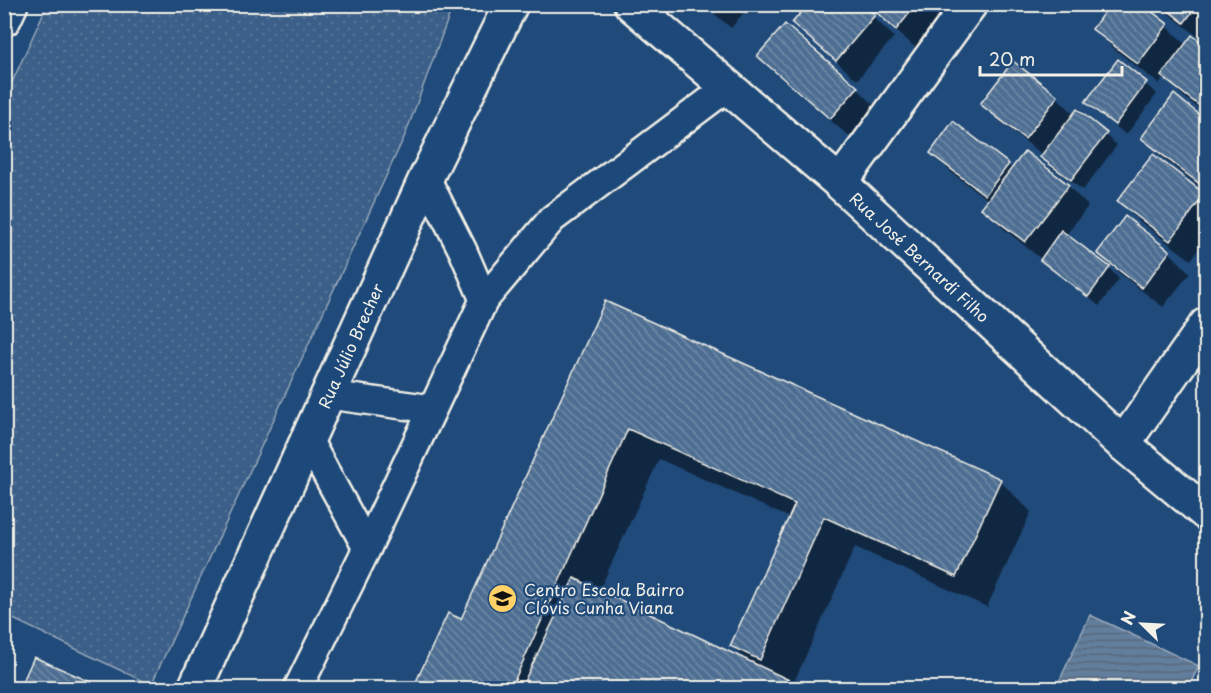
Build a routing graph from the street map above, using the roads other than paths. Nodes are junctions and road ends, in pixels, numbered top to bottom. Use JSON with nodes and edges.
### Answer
{"nodes":[{"id":1,"x":11,"y":4,"type":"edge"},
{"id":2,"x":511,"y":4,"type":"edge"},
{"id":3,"x":631,"y":4,"type":"edge"},
{"id":4,"x":970,"y":4,"type":"edge"},
{"id":5,"x":4,"y":19,"type":"edge"},
{"id":6,"x":728,"y":87,"type":"junction"},
{"id":7,"x":426,"y":178,"type":"junction"},
{"id":8,"x":840,"y":183,"type":"junction"},
{"id":9,"x":484,"y":300,"type":"junction"},
{"id":10,"x":1206,"y":325,"type":"edge"},
{"id":11,"x":329,"y":395,"type":"junction"},
{"id":12,"x":432,"y":410,"type":"junction"},
{"id":13,"x":308,"y":440,"type":"junction"},
{"id":14,"x":1123,"y":444,"type":"junction"},
{"id":15,"x":1206,"y":513,"type":"edge"},
{"id":16,"x":367,"y":548,"type":"junction"},
{"id":17,"x":195,"y":688,"type":"edge"},
{"id":18,"x":298,"y":688,"type":"edge"}],
"edges":[{"from":1,"to":5,"type":"street"},
{"from":2,"to":7,"type":"street","name":"Rua Júlio Brecher"},
{"from":3,"to":6,"type":"street","name":"Rua José Bernardi Filho"},
{"from":4,"to":8,"type":"street"},
{"from":6,"to":8,"type":"street","name":"Rua José Bernardi Filho"},
{"from":6,"to":9,"type":"lane"},
{"from":7,"to":9,"type":"lane"},
{"from":7,"to":11,"type":"street","name":"Rua Júlio Brecher"},
{"from":8,"to":14,"type":"street","name":"Rua José Bernardi Filho"},
{"from":9,"to":12,"type":"lane"},
{"from":10,"to":14,"type":"street"},
{"from":11,"to":12,"type":"lane"},
{"from":11,"to":13,"type":"street","name":"Rua Júlio Brecher"},
{"from":12,"to":16,"type":"lane"},
{"from":13,"to":16,"type":"lane"},
{"from":13,"to":17,"type":"street","name":"Rua Júlio Brecher"},
{"from":14,"to":15,"type":"street","name":"Rua José Bernardi Filho"},
{"from":16,"to":18,"type":"lane"}]}
